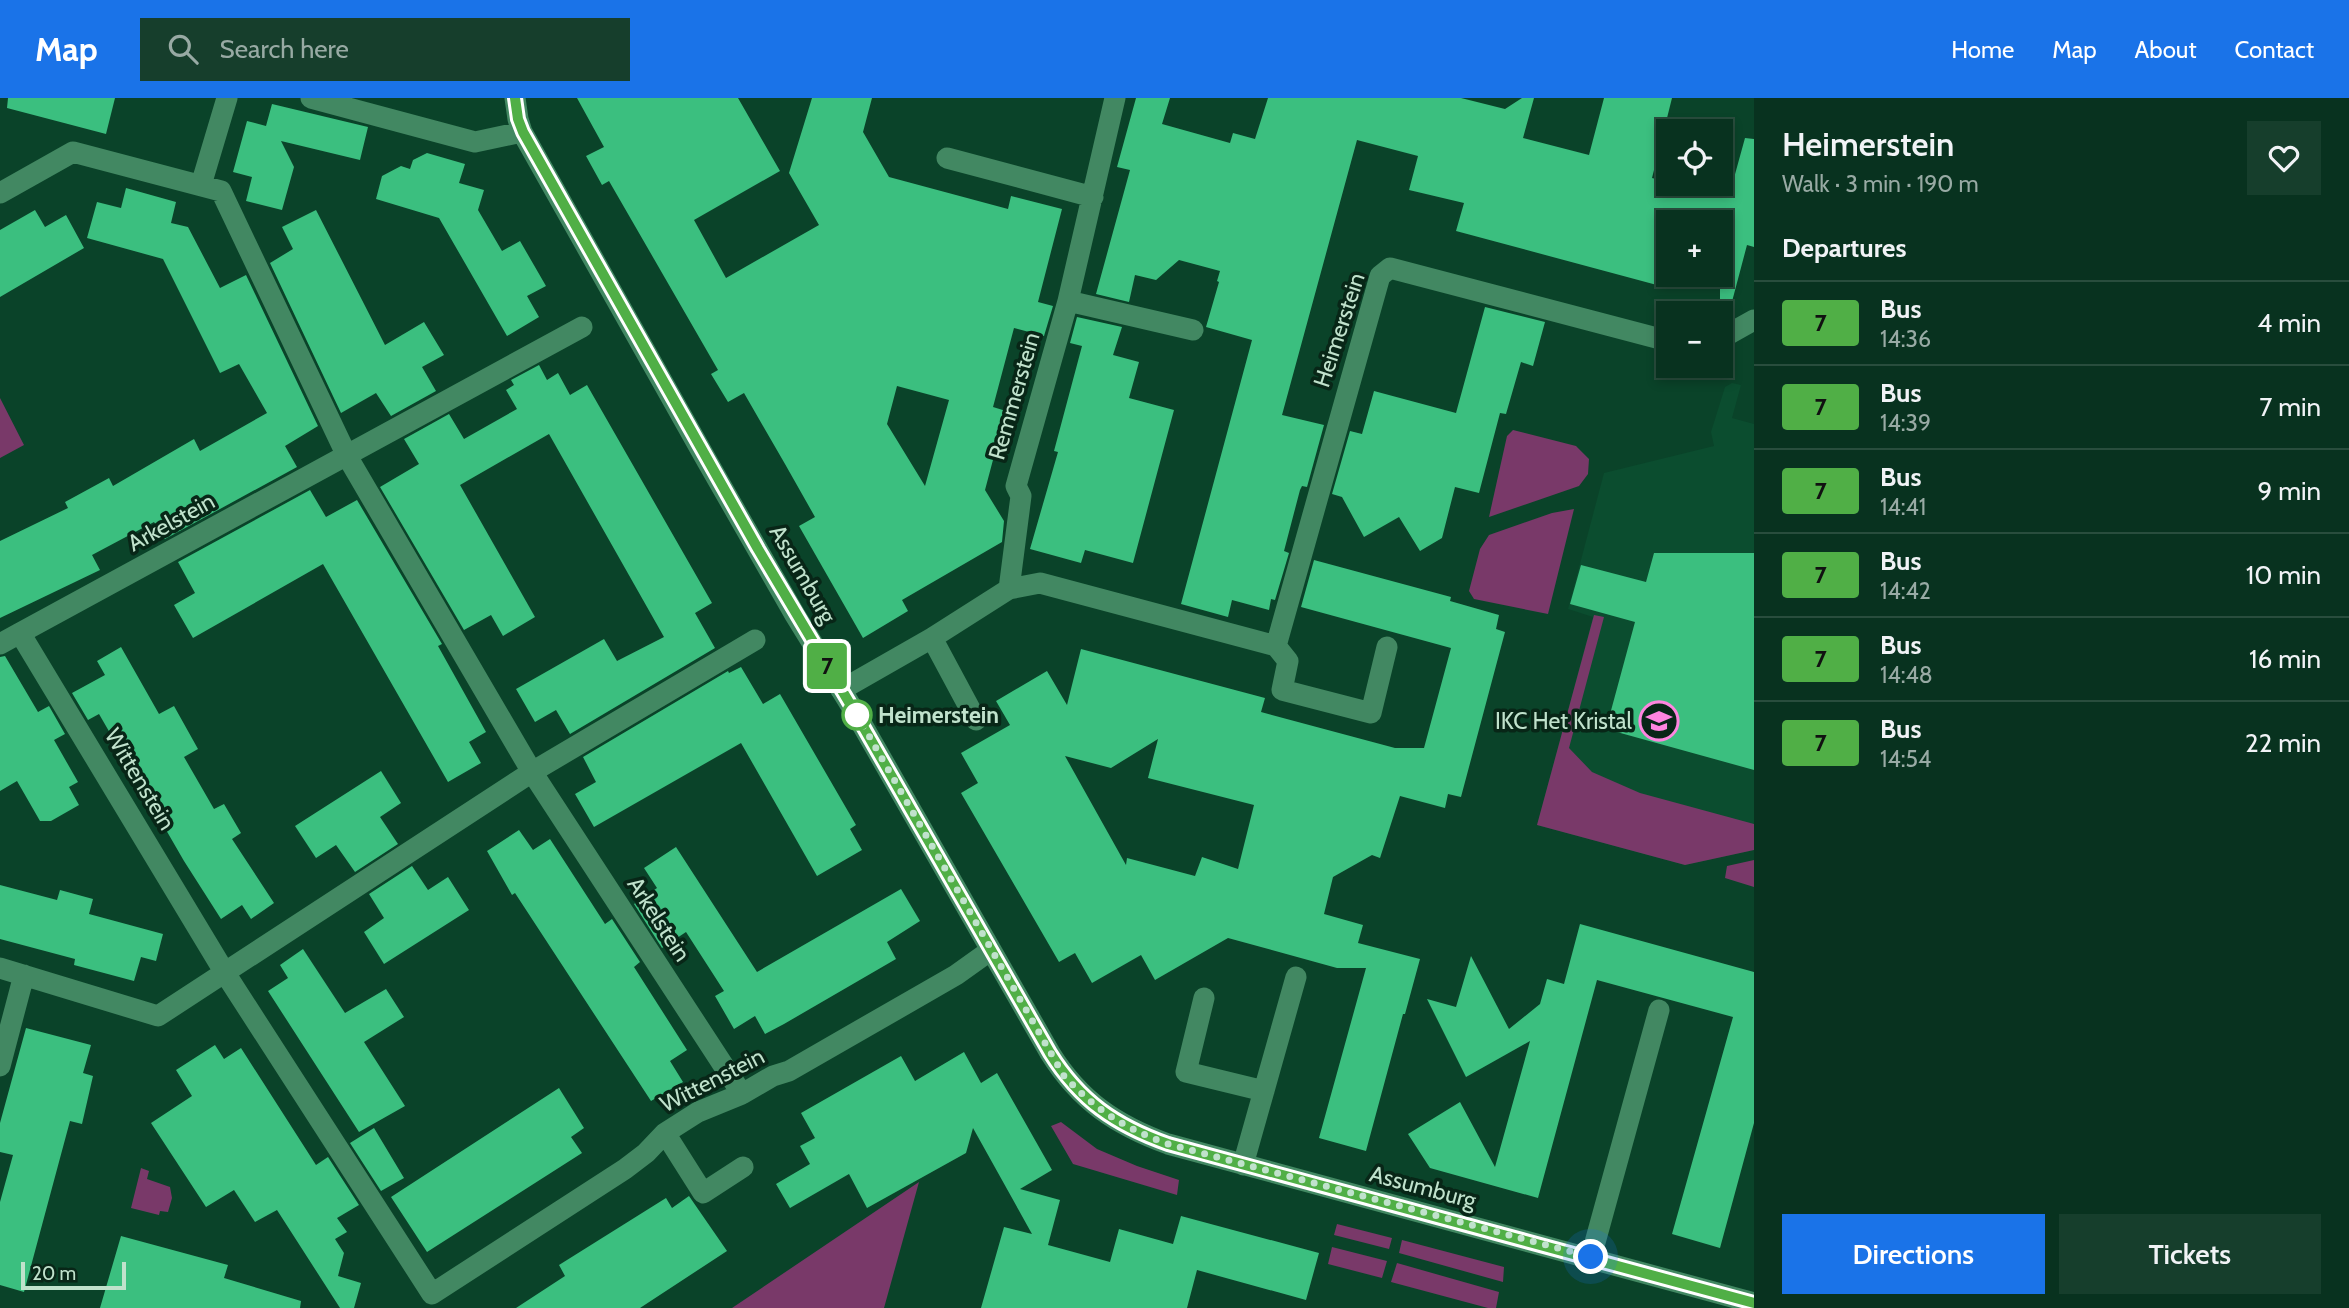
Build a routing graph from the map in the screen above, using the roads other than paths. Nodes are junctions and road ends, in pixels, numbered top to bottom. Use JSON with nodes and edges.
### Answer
{"nodes":[{"id":1,"x":227,"y":98,"type":"edge"},
{"id":2,"x":311,"y":98,"type":"edge"},
{"id":3,"x":515,"y":98,"type":"edge"},
{"id":4,"x":1115,"y":98,"type":"edge"},
{"id":5,"x":523,"y":132,"type":"junction"},
{"id":6,"x":947,"y":158,"type":"dead end"},
{"id":7,"x":201,"y":185,"type":"junction"},
{"id":8,"x":0,"y":193,"type":"edge"},
{"id":9,"x":1093,"y":197,"type":"junction"},
{"id":10,"x":1068,"y":300,"type":"junction"},
{"id":11,"x":1754,"y":320,"type":"edge"},
{"id":12,"x":582,"y":327,"type":"dead end"},
{"id":13,"x":1193,"y":330,"type":"dead end"},
{"id":14,"x":1733,"y":332,"type":"edge"},
{"id":15,"x":1656,"y":338,"type":"edge"},
{"id":16,"x":347,"y":456,"type":"junction"},
{"id":17,"x":1009,"y":589,"type":"junction"},
{"id":18,"x":20,"y":634,"type":"junction"},
{"id":19,"x":932,"y":638,"type":"junction"},
{"id":20,"x":755,"y":640,"type":"dead end"},
{"id":21,"x":0,"y":644,"type":"edge"},
{"id":22,"x":1276,"y":646,"type":"junction"},
{"id":23,"x":1387,"y":648,"type":"dead end"},
{"id":24,"x":841,"y":690,"type":"junction"},
{"id":25,"x":976,"y":720,"type":"dead end"},
{"id":26,"x":532,"y":772,"type":"junction"},
{"id":27,"x":991,"y":950,"type":"junction"},
{"id":28,"x":0,"y":968,"type":"edge"},
{"id":29,"x":225,"y":973,"type":"junction"},
{"id":30,"x":24,"y":975,"type":"junction"},
{"id":31,"x":1296,"y":977,"type":"dead end"},
{"id":32,"x":1204,"y":998,"type":"dead end"},
{"id":33,"x":1659,"y":1010,"type":"dead end"},
{"id":34,"x":0,"y":1066,"type":"edge"},
{"id":35,"x":1264,"y":1091,"type":"junction"},
{"id":36,"x":742,"y":1094,"type":"junction"},
{"id":37,"x":665,"y":1133,"type":"junction"},
{"id":38,"x":1243,"y":1165,"type":"junction"},
{"id":39,"x":743,"y":1167,"type":"dead end"},
{"id":40,"x":1591,"y":1257,"type":"junction"},
{"id":41,"x":432,"y":1301,"type":"edge"},
{"id":42,"x":1754,"y":1303,"type":"edge"}],
"edges":[{"from":1,"to":7,"type":"street"},
{"from":2,"to":5,"type":"street"},
{"from":3,"to":5,"type":"street","name":"Assumburg"},
{"from":4,"to":9,"type":"street","name":"Remmerstein"},
{"from":5,"to":24,"type":"street","name":"Assumburg"},
{"from":6,"to":9,"type":"street"},
{"from":7,"to":8,"type":"street","name":"Arkelstein"},
{"from":7,"to":16,"type":"street","name":"Arkelstein"},
{"from":9,"to":10,"type":"street","name":"Remmerstein"},
{"from":10,"to":13,"type":"street"},
{"from":10,"to":17,"type":"street","name":"Remmerstein"},
{"from":11,"to":14,"type":"street"},
{"from":12,"to":16,"type":"street","name":"Arkelstein"},
{"from":15,"to":22,"type":"street","name":"Heimerstein"},
{"from":16,"to":18,"type":"street","name":"Arkelstein"},
{"from":16,"to":26,"type":"street","name":"Arkelstein"},
{"from":17,"to":19,"type":"street"},
{"from":17,"to":22,"type":"street"},
{"from":18,"to":21,"type":"street"},
{"from":18,"to":29,"type":"street","name":"Wittenstein"},
{"from":19,"to":24,"type":"street"},
{"from":19,"to":25,"type":"street"},
{"from":20,"to":26,"type":"street"},
{"from":22,"to":23,"type":"street"},
{"from":24,"to":27,"type":"street","name":"Assumburg"},
{"from":26,"to":29,"type":"street"},
{"from":26,"to":36,"type":"street","name":"Arkelstein"},
{"from":27,"to":36,"type":"street","name":"Wittenstein"},
{"from":27,"to":38,"type":"street","name":"Assumburg"},
{"from":28,"to":30,"type":"street"},
{"from":29,"to":30,"type":"street"},
{"from":29,"to":41,"type":"street","name":"Wittenstein"},
{"from":30,"to":34,"type":"street"},
{"from":31,"to":35,"type":"street"},
{"from":32,"to":35,"type":"street"},
{"from":33,"to":40,"type":"street"},
{"from":35,"to":38,"type":"street"},
{"from":36,"to":37,"type":"street","name":"Wittenstein"},
{"from":37,"to":39,"type":"street"},
{"from":37,"to":41,"type":"street","name":"Wittenstein"},
{"from":38,"to":40,"type":"street","name":"Assumburg"},
{"from":40,"to":42,"type":"street","name":"Assumburg"}]}
